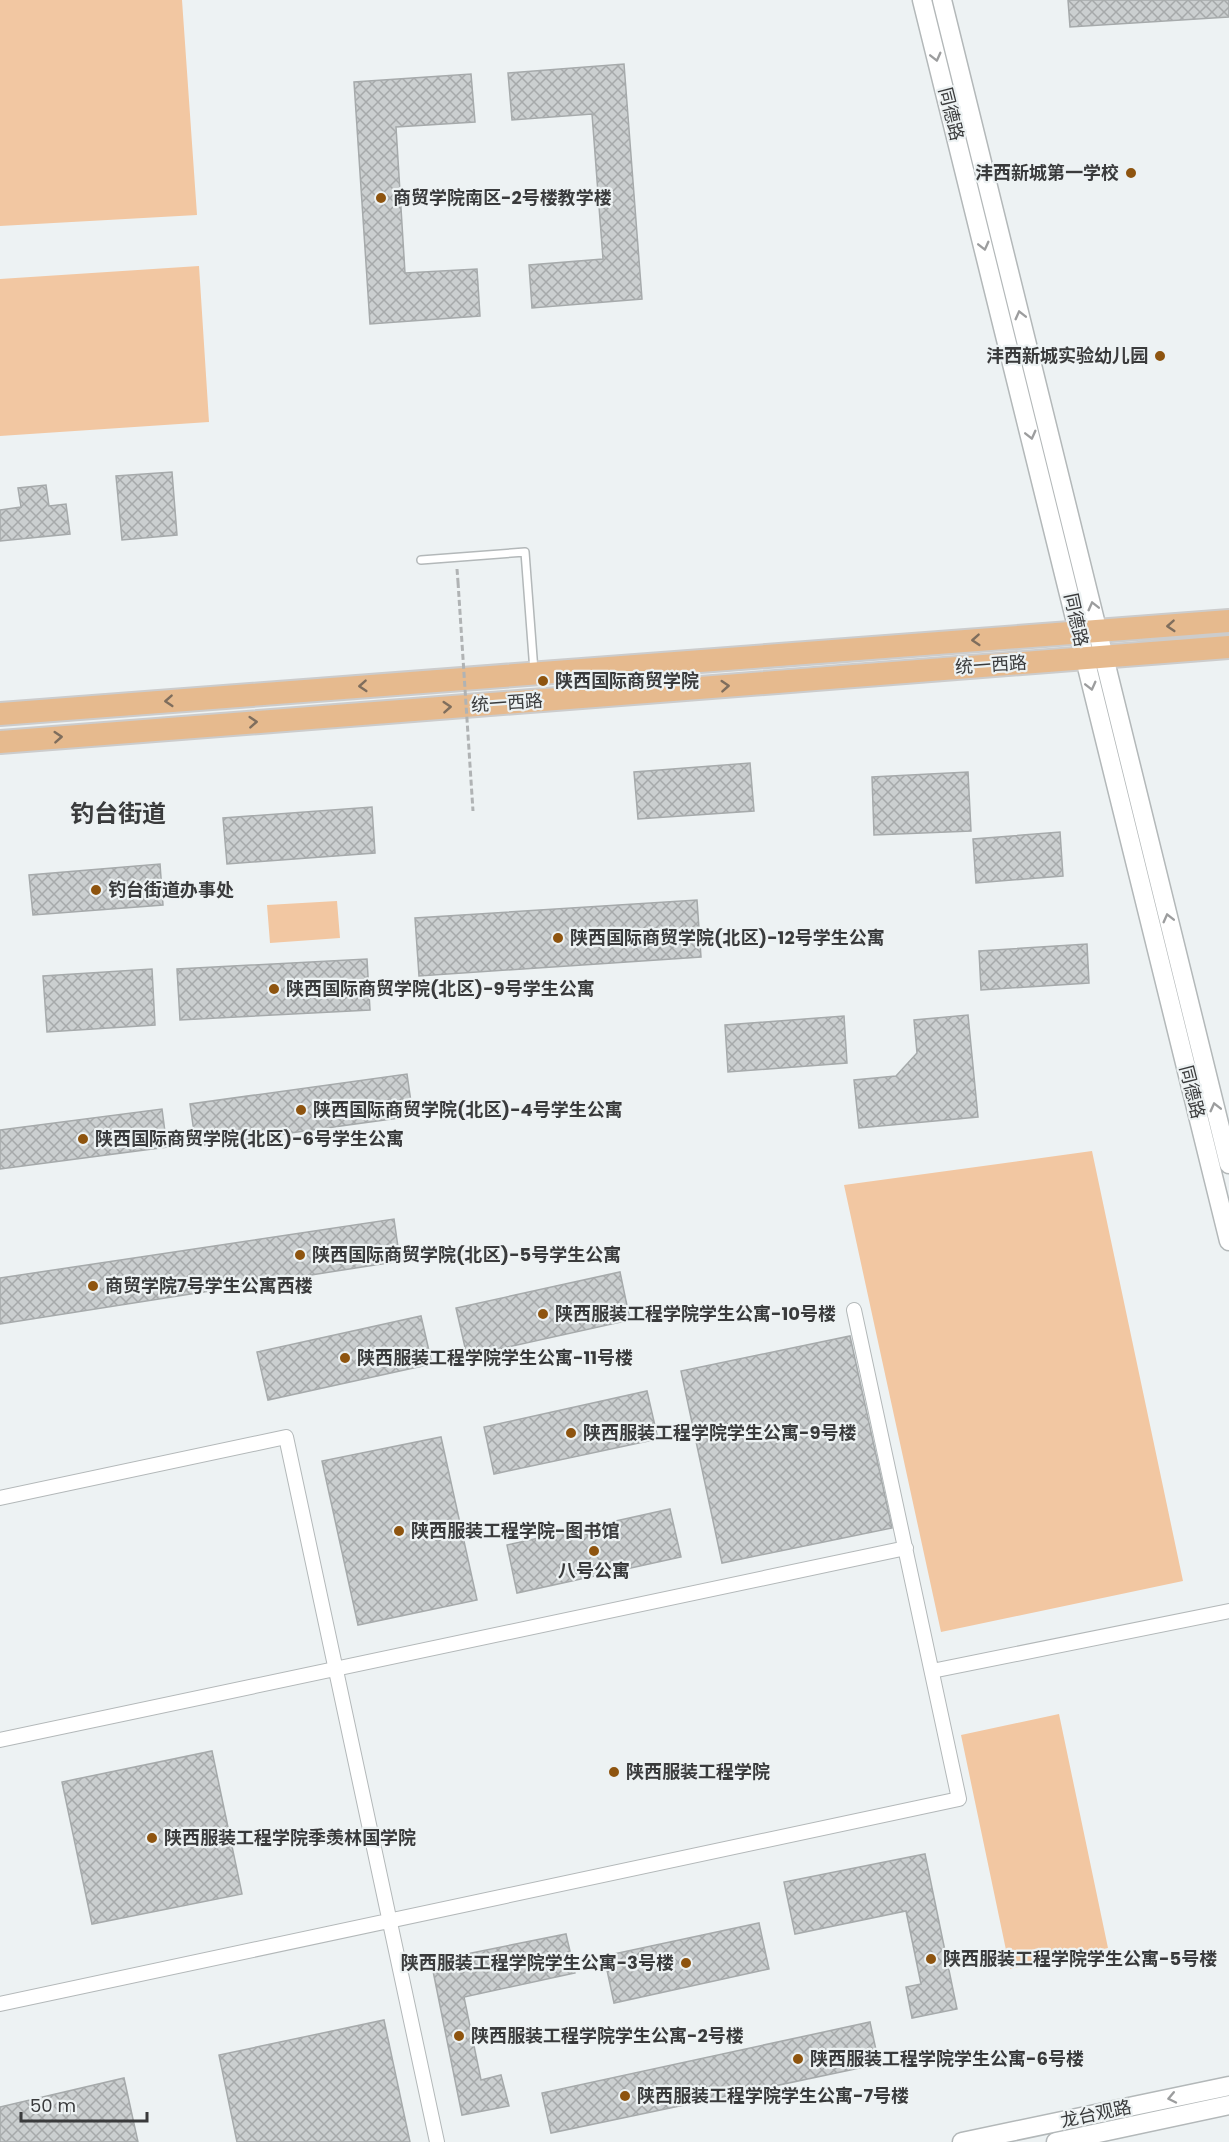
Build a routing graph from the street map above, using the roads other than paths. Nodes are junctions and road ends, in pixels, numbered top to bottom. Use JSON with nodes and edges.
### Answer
{"nodes":[{"id":1,"x":922,"y":0,"type":"edge"},
{"id":2,"x":942,"y":0,"type":"edge"},
{"id":3,"x":421,"y":560,"type":"dead end"},
{"id":4,"x":1229,"y":621,"type":"edge"},
{"id":5,"x":1090,"y":632,"type":"junction"},
{"id":6,"x":1229,"y":647,"type":"edge"},
{"id":7,"x":1093,"y":657,"type":"junction"},
{"id":8,"x":534,"y":673,"type":"junction"},
{"id":9,"x":0,"y":714,"type":"edge"},
{"id":10,"x":0,"y":741,"type":"edge"},
{"id":11,"x":1229,"y":1164,"type":"edge"},
{"id":12,"x":1229,"y":1241,"type":"edge"},
{"id":13,"x":854,"y":1310,"type":"dead end"},
{"id":14,"x":0,"y":1498,"type":"edge"},
{"id":15,"x":906,"y":1548,"type":"junction"},
{"id":16,"x":1229,"y":1611,"type":"edge"},
{"id":17,"x":336,"y":1669,"type":"junction"},
{"id":18,"x":932,"y":1671,"type":"junction"},
{"id":19,"x":0,"y":1740,"type":"edge"},
{"id":20,"x":390,"y":1921,"type":"junction"},
{"id":21,"x":0,"y":2004,"type":"edge"},
{"id":22,"x":1229,"y":2086,"type":"edge"},
{"id":23,"x":1229,"y":2105,"type":"edge"},
{"id":24,"x":437,"y":2142,"type":"edge"},
{"id":25,"x":962,"y":2142,"type":"edge"},
{"id":26,"x":1056,"y":2142,"type":"edge"}],
"edges":[{"from":1,"to":5,"type":"street","name":"同德路","one_way":true},
{"from":5,"to":2,"type":"street","name":"同德路","one_way":true},
{"from":3,"to":8,"type":"lane"},
{"from":4,"to":5,"type":"main road","name":"统一西路","one_way":true},
{"from":5,"to":7,"type":"street","name":"同德路"},
{"from":5,"to":8,"type":"main road","name":"统一西路","one_way":true},
{"from":6,"to":7,"type":"main road","name":"统一西路"},
{"from":10,"to":7,"type":"main road","name":"统一西路","one_way":true},
{"from":11,"to":7,"type":"street","name":"同德路","one_way":true},
{"from":7,"to":12,"type":"street","name":"同德路","one_way":true},
{"from":8,"to":9,"type":"main road","name":"统一西路","one_way":true},
{"from":13,"to":15,"type":"street"},
{"from":14,"to":17,"type":"street"},
{"from":15,"to":17,"type":"street"},
{"from":15,"to":18,"type":"street"},
{"from":16,"to":18,"type":"street"},
{"from":17,"to":19,"type":"street"},
{"from":17,"to":20,"type":"street"},
{"from":18,"to":20,"type":"street"},
{"from":20,"to":21,"type":"street"},
{"from":20,"to":24,"type":"street"},
{"from":22,"to":25,"type":"street","name":"龙台观路","one_way":true},
{"from":23,"to":26,"type":"street","name":"龙台观路"}]}
